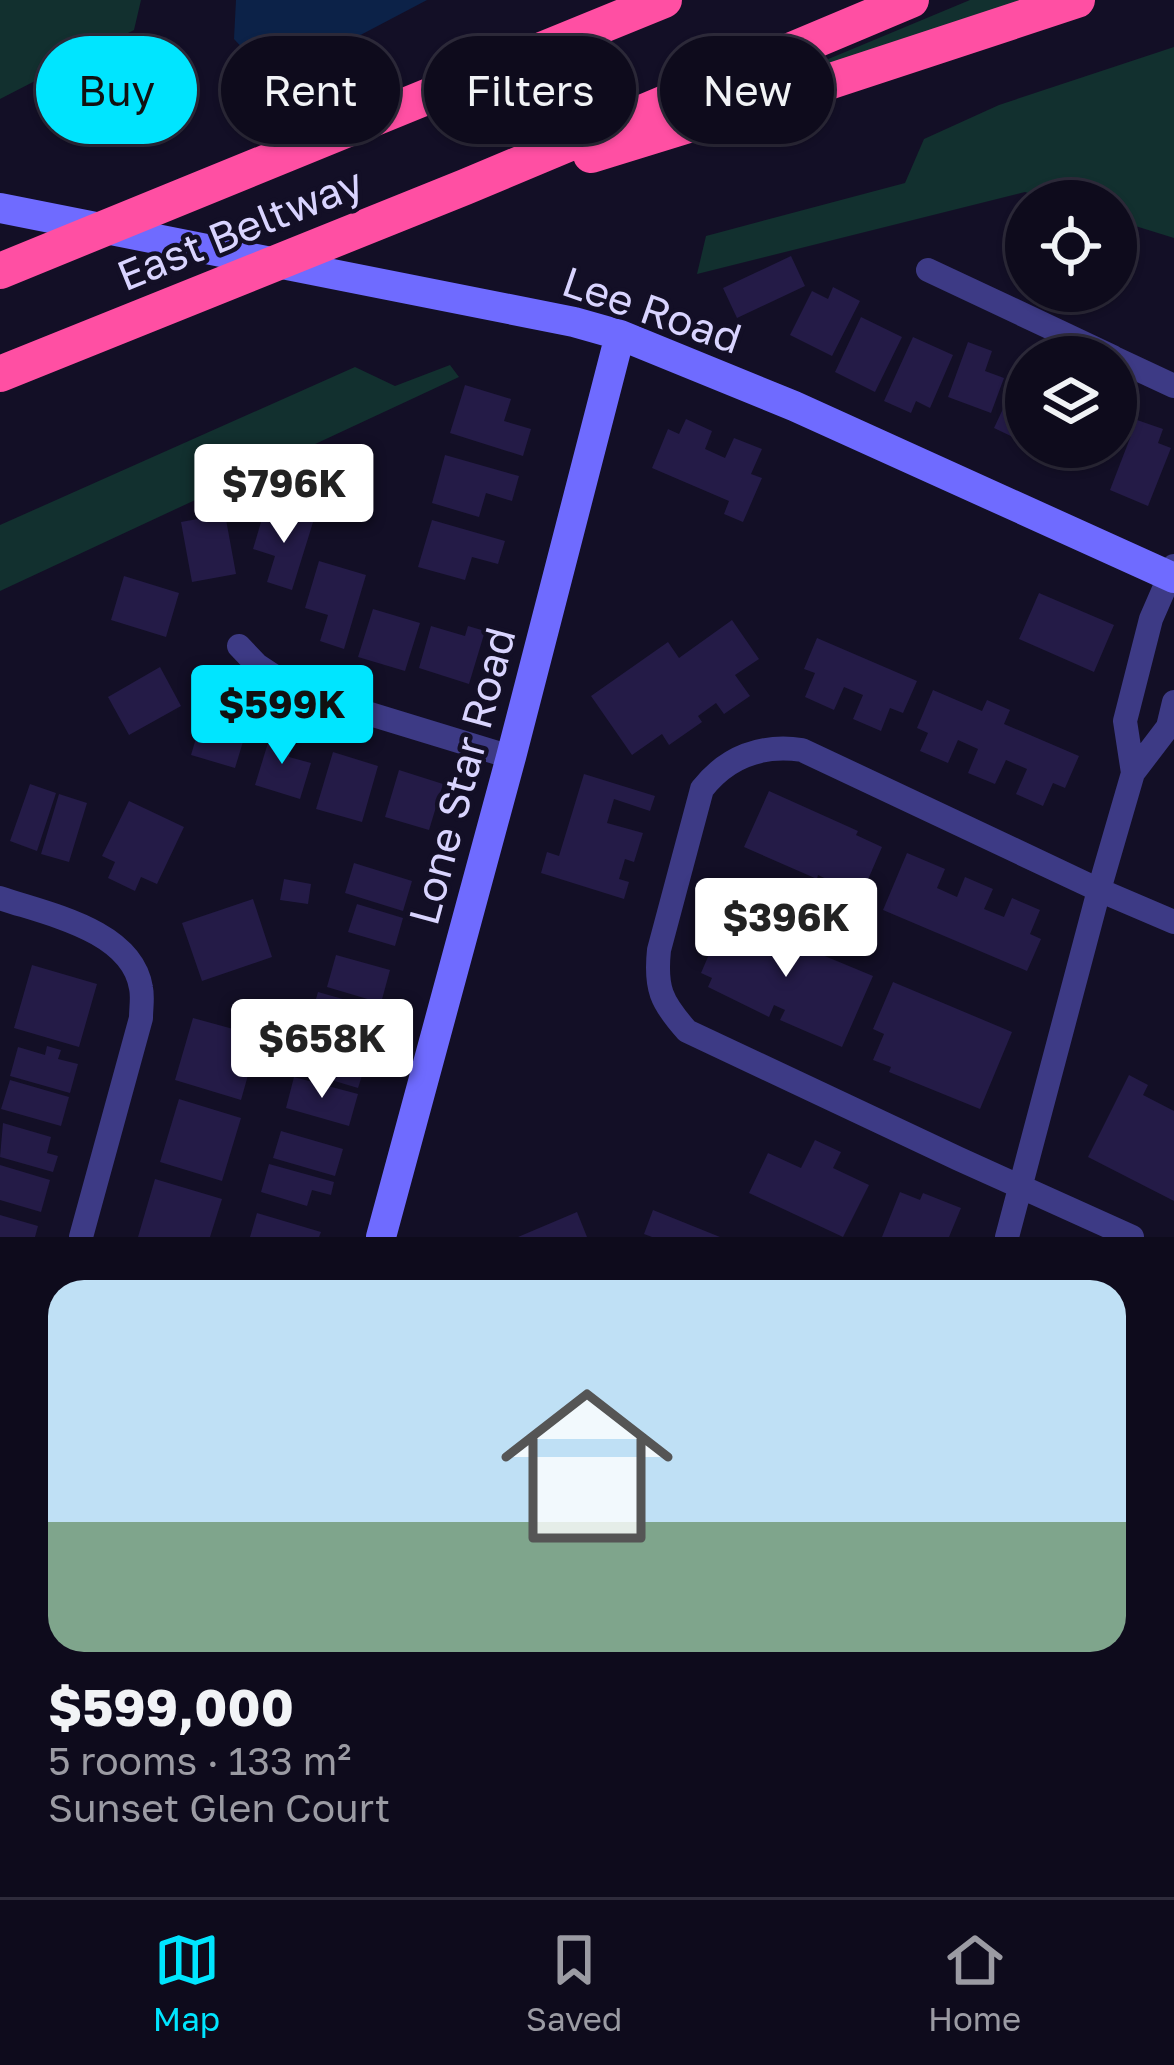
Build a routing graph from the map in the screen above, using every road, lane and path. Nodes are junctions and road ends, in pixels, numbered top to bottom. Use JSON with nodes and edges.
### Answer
{"nodes":[{"id":1,"x":651,"y":0,"type":"edge"},
{"id":2,"x":664,"y":0,"type":"edge"},
{"id":3,"x":910,"y":0,"type":"edge"},
{"id":4,"x":1076,"y":0,"type":"edge"},
{"id":5,"x":612,"y":22,"type":"junction"},
{"id":6,"x":465,"y":187,"type":"junction"},
{"id":7,"x":6,"y":209,"type":"edge"},
{"id":8,"x":928,"y":270,"type":"dead end"},
{"id":9,"x":0,"y":271,"type":"edge"},
{"id":10,"x":620,"y":335,"type":"junction"},
{"id":11,"x":1068,"y":336,"type":"edge"},
{"id":12,"x":1137,"y":369,"type":"edge"},
{"id":13,"x":0,"y":374,"type":"edge"},
{"id":14,"x":1174,"y":386,"type":"edge"},
{"id":15,"x":1173,"y":577,"type":"edge"},
{"id":16,"x":239,"y":646,"type":"dead end"},
{"id":17,"x":1174,"y":702,"type":"edge"},
{"id":18,"x":511,"y":757,"type":"junction"},
{"id":19,"x":1133,"y":773,"type":"junction"},
{"id":20,"x":1099,"y":890,"type":"junction"},
{"id":21,"x":0,"y":898,"type":"edge"},
{"id":22,"x":1174,"y":922,"type":"edge"},
{"id":23,"x":1021,"y":1186,"type":"junction"},
{"id":24,"x":81,"y":1237,"type":"edge"},
{"id":25,"x":381,"y":1237,"type":"edge"},
{"id":26,"x":1007,"y":1237,"type":"edge"},
{"id":27,"x":1132,"y":1237,"type":"edge"}],
"edges":[{"from":1,"to":5,"type":"highway"},
{"from":2,"to":5,"type":"highway","name":"East Beltway"},
{"from":3,"to":6,"type":"highway","name":"East Beltway"},
{"from":4,"to":6,"type":"highway"},
{"from":5,"to":9,"type":"highway","name":"East Beltway"},
{"from":6,"to":13,"type":"highway","name":"East Beltway"},
{"from":7,"to":10,"type":"street","name":"Lee Road"},
{"from":8,"to":11,"type":"street"},
{"from":10,"to":15,"type":"street","name":"Lee Road"},
{"from":10,"to":18,"type":"street","name":"Lone Star Road"},
{"from":12,"to":14,"type":"street"},
{"from":15,"to":19,"type":"street"},
{"from":16,"to":18,"type":"street"},
{"from":17,"to":19,"type":"street"},
{"from":18,"to":25,"type":"street","name":"Lone Star Road"},
{"from":19,"to":20,"type":"street"},
{"from":20,"to":22,"type":"street"},
{"from":20,"to":23,"type":"street"},
{"from":20,"to":23,"type":"street"},
{"from":21,"to":24,"type":"street"},
{"from":23,"to":26,"type":"street"},
{"from":23,"to":27,"type":"street"}]}
